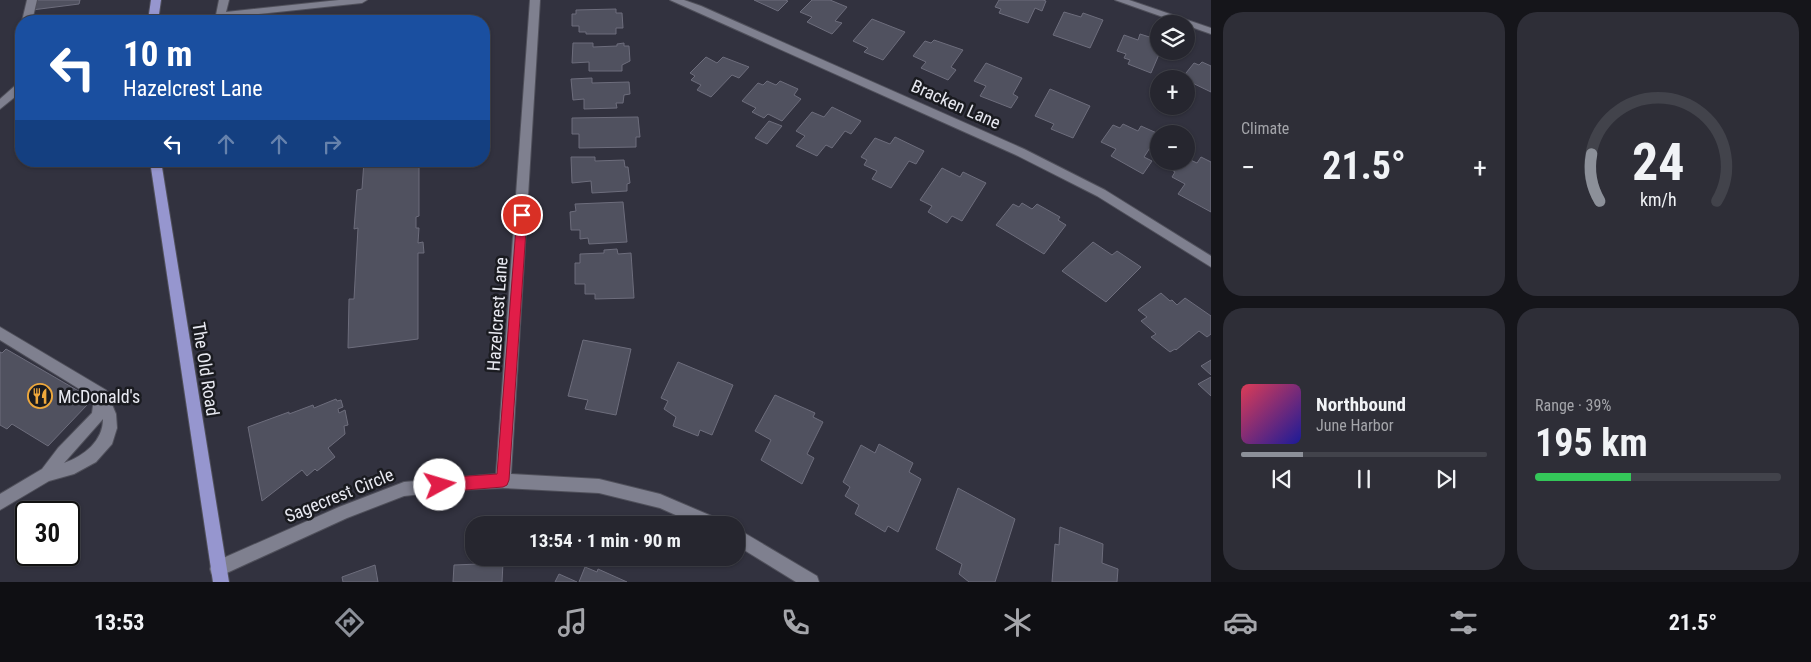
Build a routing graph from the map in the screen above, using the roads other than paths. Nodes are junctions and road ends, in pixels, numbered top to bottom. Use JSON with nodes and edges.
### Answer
{"nodes":[{"id":1,"x":32,"y":0,"type":"edge"},
{"id":2,"x":156,"y":0,"type":"edge"},
{"id":3,"x":224,"y":0,"type":"edge"},
{"id":4,"x":276,"y":0,"type":"edge"},
{"id":5,"x":362,"y":0,"type":"edge"},
{"id":6,"x":534,"y":0,"type":"edge"},
{"id":7,"x":675,"y":0,"type":"edge"},
{"id":8,"x":1120,"y":0,"type":"edge"},
{"id":9,"x":273,"y":11,"type":"junction"},
{"id":10,"x":28,"y":15,"type":"edge"},
{"id":11,"x":154,"y":15,"type":"edge"},
{"id":12,"x":1211,"y":31,"type":"edge"},
{"id":13,"x":15,"y":91,"type":"edge"},
{"id":14,"x":0,"y":105,"type":"edge"},
{"id":15,"x":156,"y":167,"type":"edge"},
{"id":16,"x":1211,"y":262,"type":"edge"},
{"id":17,"x":0,"y":333,"type":"edge"},
{"id":18,"x":101,"y":395,"type":"junction"},
{"id":19,"x":47,"y":474,"type":"junction"},
{"id":20,"x":503,"y":480,"type":"junction"},
{"id":21,"x":0,"y":503,"type":"edge"},
{"id":22,"x":695,"y":516,"type":"edge"},
{"id":23,"x":745,"y":542,"type":"edge"},
{"id":24,"x":219,"y":576,"type":"edge"},
{"id":25,"x":811,"y":582,"type":"edge"}],
"edges":[{"from":1,"to":10,"type":"street"},
{"from":2,"to":11,"type":"main road"},
{"from":3,"to":9,"type":"street"},
{"from":4,"to":9,"type":"street"},
{"from":5,"to":9,"type":"street"},
{"from":6,"to":20,"type":"street","name":"Hazelcrest Lane"},
{"from":7,"to":16,"type":"street","name":"Bracken Lane"},
{"from":8,"to":12,"type":"street"},
{"from":13,"to":14,"type":"street"},
{"from":15,"to":24,"type":"main road","name":"The Old Road"},
{"from":17,"to":18,"type":"street"},
{"from":18,"to":19,"type":"street"},
{"from":18,"to":19,"type":"street"},
{"from":19,"to":21,"type":"street"},
{"from":20,"to":22,"type":"street","name":"Sagecrest Circle"},
{"from":20,"to":24,"type":"street","name":"Sagecrest Circle"},
{"from":23,"to":25,"type":"street"}]}
